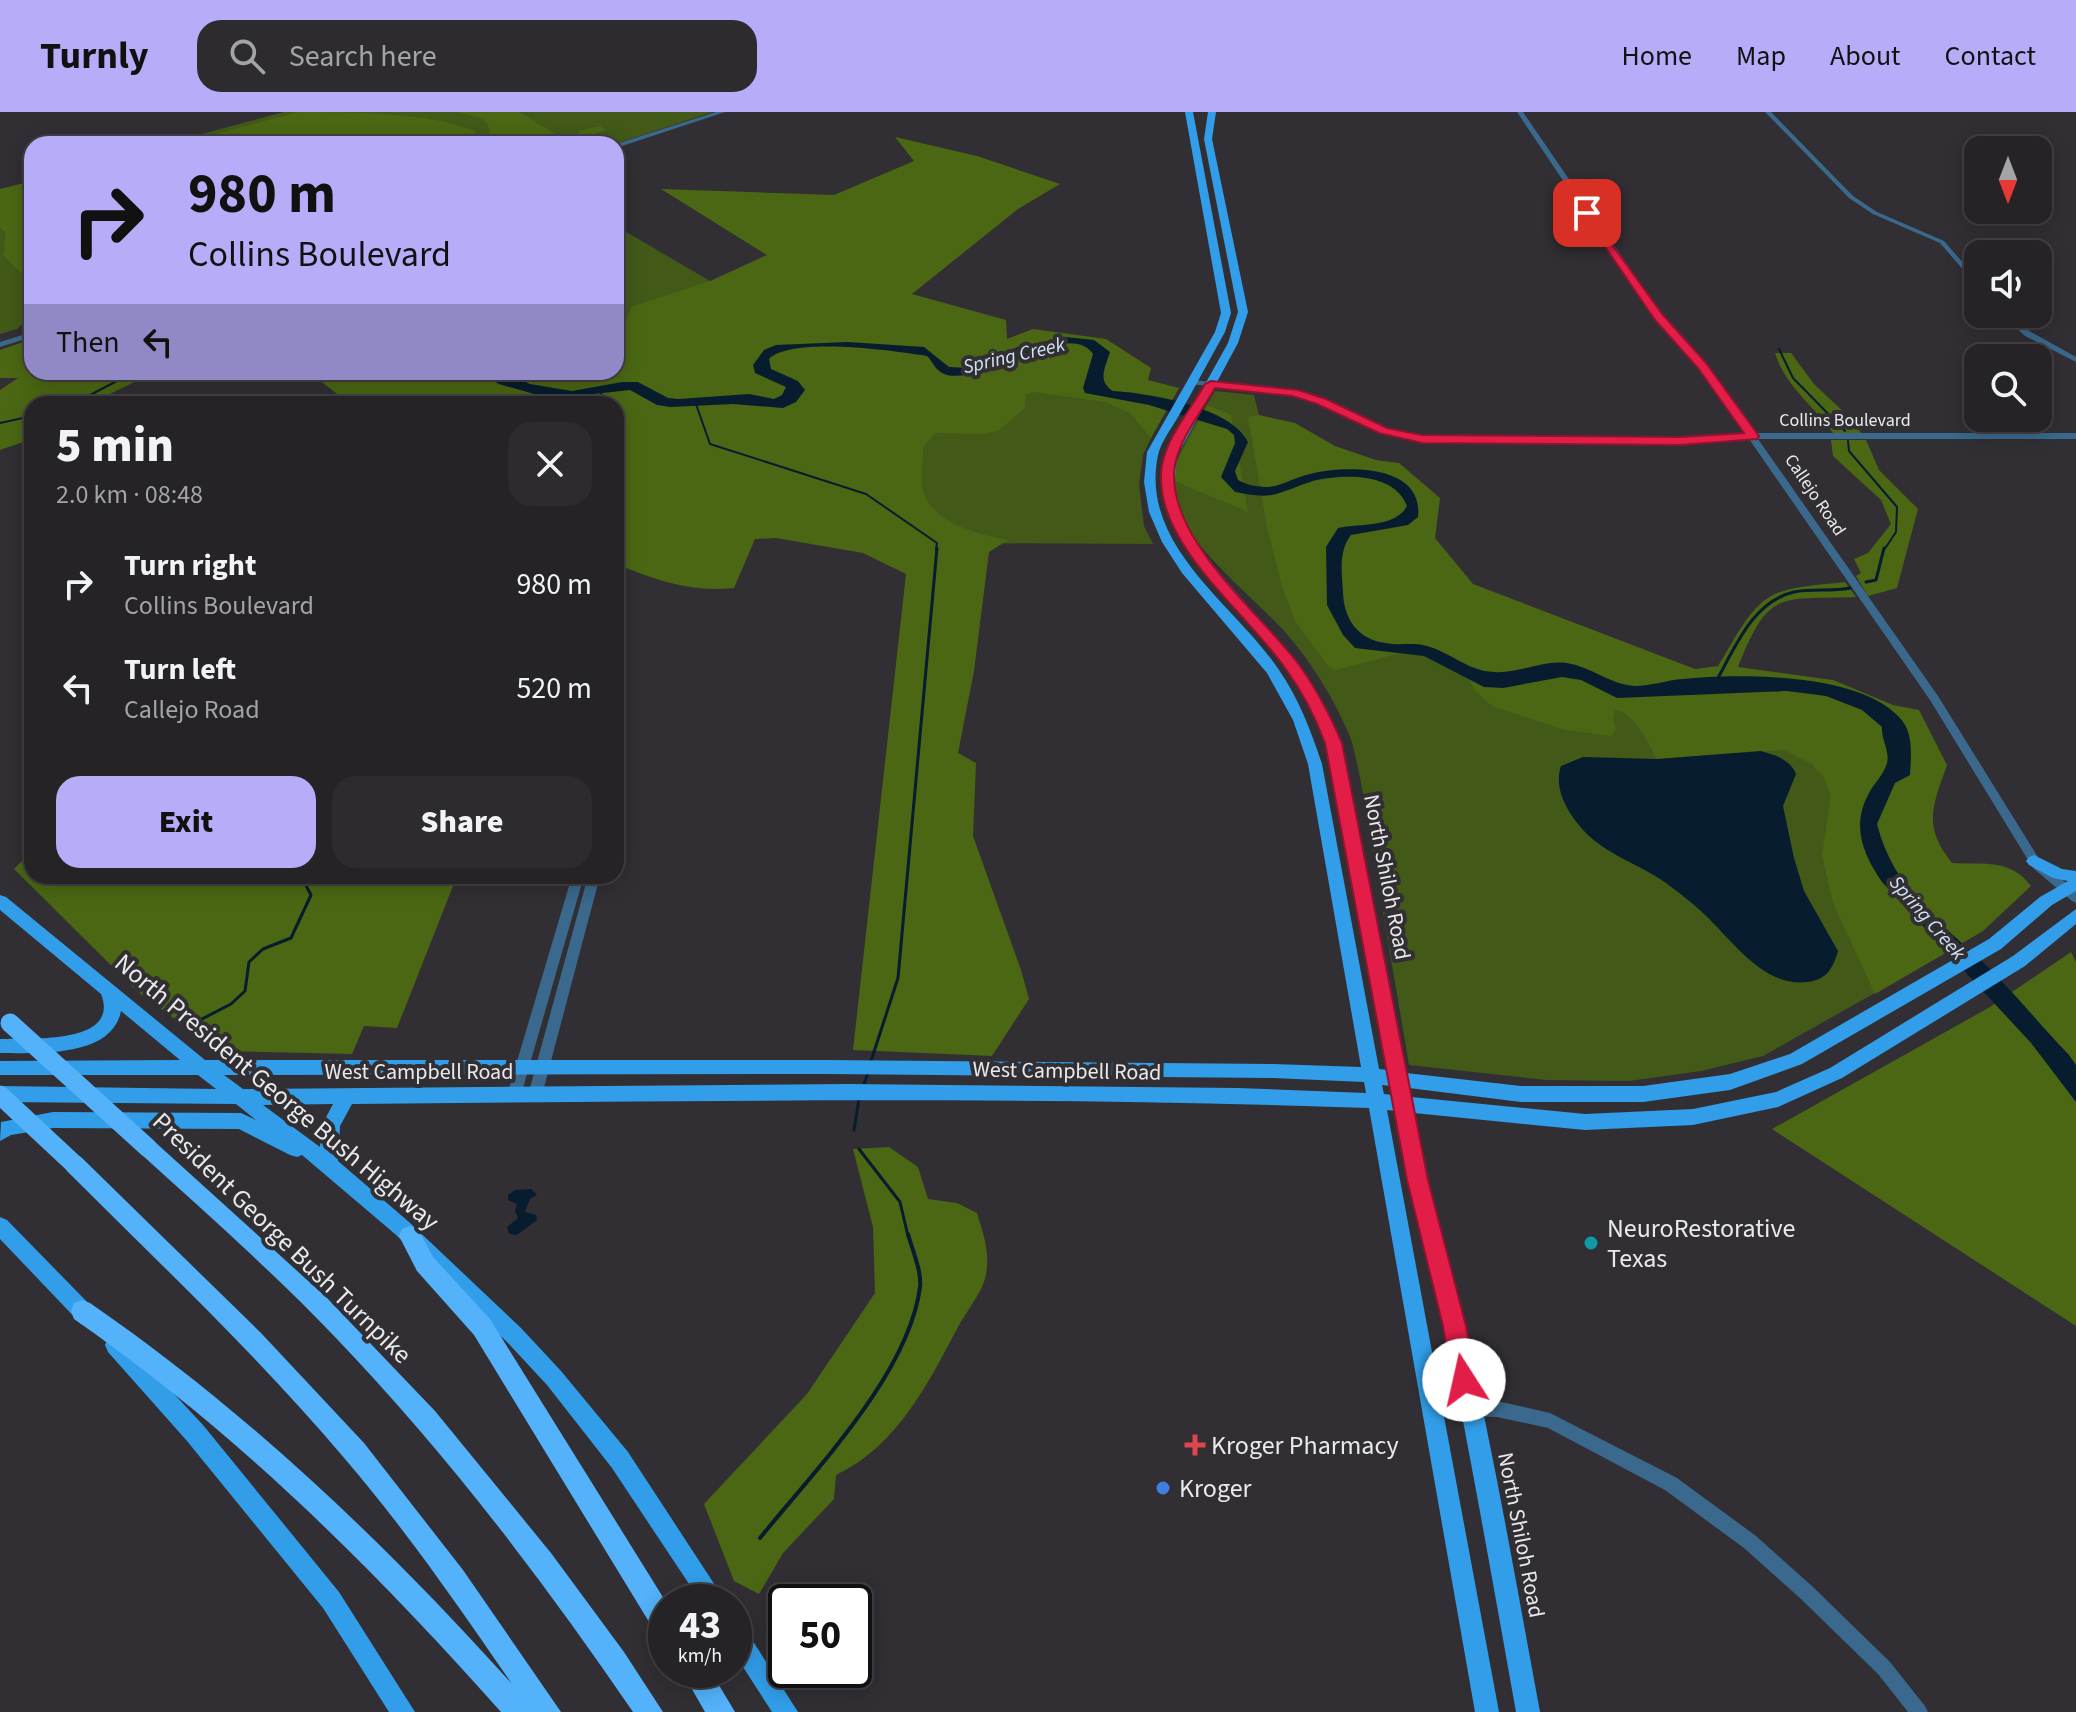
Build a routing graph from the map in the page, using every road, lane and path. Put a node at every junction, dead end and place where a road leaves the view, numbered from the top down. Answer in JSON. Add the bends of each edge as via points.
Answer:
{"nodes":[{"id":1,"x":722,"y":112,"type":"edge"},
{"id":2,"x":1189,"y":112,"type":"edge"},
{"id":3,"x":1212,"y":112,"type":"edge"},
{"id":4,"x":1520,"y":112,"type":"edge"},
{"id":5,"x":1768,"y":112,"type":"edge"},
{"id":6,"x":624,"y":143,"type":"edge"},
{"id":7,"x":1964,"y":268,"type":"edge"},
{"id":8,"x":2022,"y":328,"type":"edge"},
{"id":9,"x":24,"y":337,"type":"edge"},
{"id":10,"x":0,"y":345,"type":"edge"},
{"id":11,"x":2076,"y":360,"type":"edge"},
{"id":12,"x":1191,"y":385,"type":"junction"},
{"id":13,"x":1208,"y":388,"type":"junction"},
{"id":14,"x":1753,"y":436,"type":"junction"},
{"id":15,"x":2076,"y":436,"type":"edge"},
{"id":16,"x":2036,"y":863,"type":"junction"},
{"id":17,"x":576,"y":884,"type":"edge"},
{"id":18,"x":579,"y":884,"type":"edge"},
{"id":19,"x":592,"y":884,"type":"edge"},
{"id":20,"x":2074,"y":887,"type":"edge"},
{"id":21,"x":2050,"y":899,"type":"junction"},
{"id":22,"x":0,"y":901,"type":"edge"},
{"id":23,"x":583,"y":915,"type":"junction"},
{"id":24,"x":2076,"y":915,"type":"edge"},
{"id":25,"x":107,"y":988,"type":"junction"},
{"id":26,"x":5,"y":1019,"type":"edge"},
{"id":27,"x":0,"y":1046,"type":"edge"},
{"id":28,"x":0,"y":1068,"type":"edge"},
{"id":29,"x":203,"y":1069,"type":"junction"},
{"id":30,"x":542,"y":1069,"type":"junction"},
{"id":31,"x":522,"y":1070,"type":"junction"},
{"id":32,"x":1273,"y":1071,"type":"junction"},
{"id":33,"x":1370,"y":1075,"type":"junction"},
{"id":34,"x":1399,"y":1079,"type":"junction"},
{"id":35,"x":0,"y":1094,"type":"edge"},
{"id":36,"x":514,"y":1095,"type":"junction"},
{"id":37,"x":535,"y":1095,"type":"junction"},
{"id":38,"x":1143,"y":1096,"type":"junction"},
{"id":39,"x":240,"y":1097,"type":"junction"},
{"id":40,"x":346,"y":1097,"type":"junction"},
{"id":41,"x":1374,"y":1101,"type":"junction"},
{"id":42,"x":1404,"y":1104,"type":"junction"},
{"id":43,"x":0,"y":1133,"type":"edge"},
{"id":44,"x":328,"y":1164,"type":"junction"},
{"id":45,"x":0,"y":1226,"type":"edge"},
{"id":46,"x":410,"y":1236,"type":"junction"},
{"id":47,"x":82,"y":1311,"type":"junction"},
{"id":48,"x":1432,"y":1407,"type":"junction"},
{"id":49,"x":1469,"y":1408,"type":"junction"},
{"id":50,"x":702,"y":1584,"type":"edge"},
{"id":51,"x":648,"y":1597,"type":"edge"},
{"id":52,"x":752,"y":1660,"type":"edge"},
{"id":53,"x":706,"y":1688,"type":"edge"},
{"id":54,"x":403,"y":1712,"type":"edge"},
{"id":55,"x":519,"y":1712,"type":"edge"},
{"id":56,"x":547,"y":1712,"type":"edge"},
{"id":57,"x":649,"y":1712,"type":"edge"},
{"id":58,"x":721,"y":1712,"type":"edge"},
{"id":59,"x":786,"y":1712,"type":"edge"},
{"id":60,"x":1487,"y":1712,"type":"edge"},
{"id":61,"x":1528,"y":1712,"type":"edge"},
{"id":62,"x":1919,"y":1712,"type":"edge"}],
"edges":[{"from":1,"to":6,"type":"street"},
{"from":2,"to":12,"type":"main road","via":[[1226,309],[1220,332]]},
{"from":3,"to":13,"type":"main road","name":"North Shiloh Road","via":[[1208,142],[1243,312],[1237,335]]},
{"from":4,"to":14,"type":"street","name":"Callejo Road","via":[[1659,317]]},
{"from":5,"to":7,"type":"street","via":[[1851,197],[1942,242]]},
{"from":8,"to":11,"type":"street"},
{"from":9,"to":10,"type":"street"},
{"from":12,"to":13,"type":"street","name":"Collins Boulevard"},
{"from":12,"to":33,"type":"main road","via":[[1153,452],[1152,508],[1177,558],[1287,692],[1309,744]]},
{"from":13,"to":14,"type":"street","name":"Collins Boulevard","via":[[1294,393],[1383,430],[1422,439],[1680,441]]},
{"from":13,"to":34,"type":"main road","name":"North Shiloh Road","via":[[1171,456],[1172,507],[1191,547],[1308,689],[1333,743]]},
{"from":14,"to":15,"type":"street","name":"Collins Boulevard"},
{"from":14,"to":16,"type":"street","name":"Callejo Road","via":[[1934,698]]},
{"from":16,"to":20,"type":"main road"},
{"from":16,"to":21,"type":"main road"},
{"from":17,"to":31,"type":"street"},
{"from":18,"to":23,"type":"street"},
{"from":19,"to":23,"type":"street"},
{"from":20,"to":21,"type":"main road","name":"West Campbell Road"},
{"from":21,"to":34,"type":"main road","name":"West Campbell Road","via":[[1995,944],[1835,1038],[1753,1076],[1643,1094],[1521,1094]]},
{"from":22,"to":25,"type":"main road","name":"North President George Bush Highway"},
{"from":23,"to":30,"type":"street"},
{"from":24,"to":42,"type":"main road","name":"West Campbell Road","via":[[2019,961],[1806,1088],[1778,1099],[1693,1117],[1585,1122]]},
{"from":25,"to":27,"type":"main road","via":[[112,1017],[94,1035],[71,1045]]},
{"from":25,"to":29,"type":"main road","name":"North President George Bush Highway"},
{"from":26,"to":57,"type":"highway","name":"President George Bush Turnpike","bridge":true,"via":[[286,1273],[407,1398],[545,1566]]},
{"from":28,"to":29,"type":"main road"},
{"from":29,"to":31,"type":"main road","name":"West Campbell Road"},
{"from":29,"to":39,"type":"main road","name":"North President George Bush Highway"},
{"from":30,"to":31,"type":"main road","name":"West Campbell Road"},
{"from":30,"to":32,"type":"main road","name":"West Campbell Road"},
{"from":30,"to":37,"type":"street"},
{"from":31,"to":36,"type":"street"},
{"from":32,"to":33,"type":"main road","name":"West Campbell Road"},
{"from":32,"to":38,"type":"main road","via":[[1162,1081]]},
{"from":33,"to":34,"type":"main road","name":"West Campbell Road"},
{"from":33,"to":41,"type":"main road"},
{"from":34,"to":42,"type":"main road","name":"North Shiloh Road"},
{"from":35,"to":39,"type":"main road","name":"West Campbell Road"},
{"from":35,"to":56,"type":"highway","bridge":true,"via":[[249,1336],[354,1451],[461,1585]]},
{"from":36,"to":37,"type":"main road","name":"West Campbell Road"},
{"from":36,"to":40,"type":"main road","name":"West Campbell Road"},
{"from":37,"to":38,"type":"main road","name":"West Campbell Road"},
{"from":38,"to":41,"type":"main road","name":"West Campbell Road"},
{"from":39,"to":40,"type":"main road","name":"West Campbell Road"},
{"from":39,"to":44,"type":"main road","name":"North President George Bush Highway"},
{"from":40,"to":44,"type":"main road","via":[[331,1125]]},
{"from":41,"to":42,"type":"main road","name":"West Campbell Road"},
{"from":41,"to":48,"type":"main road"},
{"from":42,"to":49,"type":"main road","name":"North Shiloh Road"},
{"from":43,"to":44,"type":"main road","via":[[53,1120],[241,1121]]},
{"from":44,"to":46,"type":"main road","name":"North President George Bush Highway"},
{"from":45,"to":47,"type":"main road"},
{"from":46,"to":50,"type":"main road","name":"North President George Bush Highway","via":[[554,1378],[620,1460]]},
{"from":46,"to":51,"type":"highway","via":[[425,1264],[482,1327]]},
{"from":47,"to":54,"type":"main road","via":[[154,1385],[331,1600]]},
{"from":47,"to":55,"type":"highway","via":[[145,1353],[331,1513],[424,1605]]},
{"from":48,"to":49,"type":"street"},
{"from":48,"to":60,"type":"main road"},
{"from":49,"to":61,"type":"main road","name":"North Shiloh Road"},
{"from":49,"to":62,"type":"street","via":[[1550,1421],[1671,1484],[1807,1593],[1884,1668]]},
{"from":52,"to":59,"type":"main road"},
{"from":53,"to":58,"type":"highway"}]}
